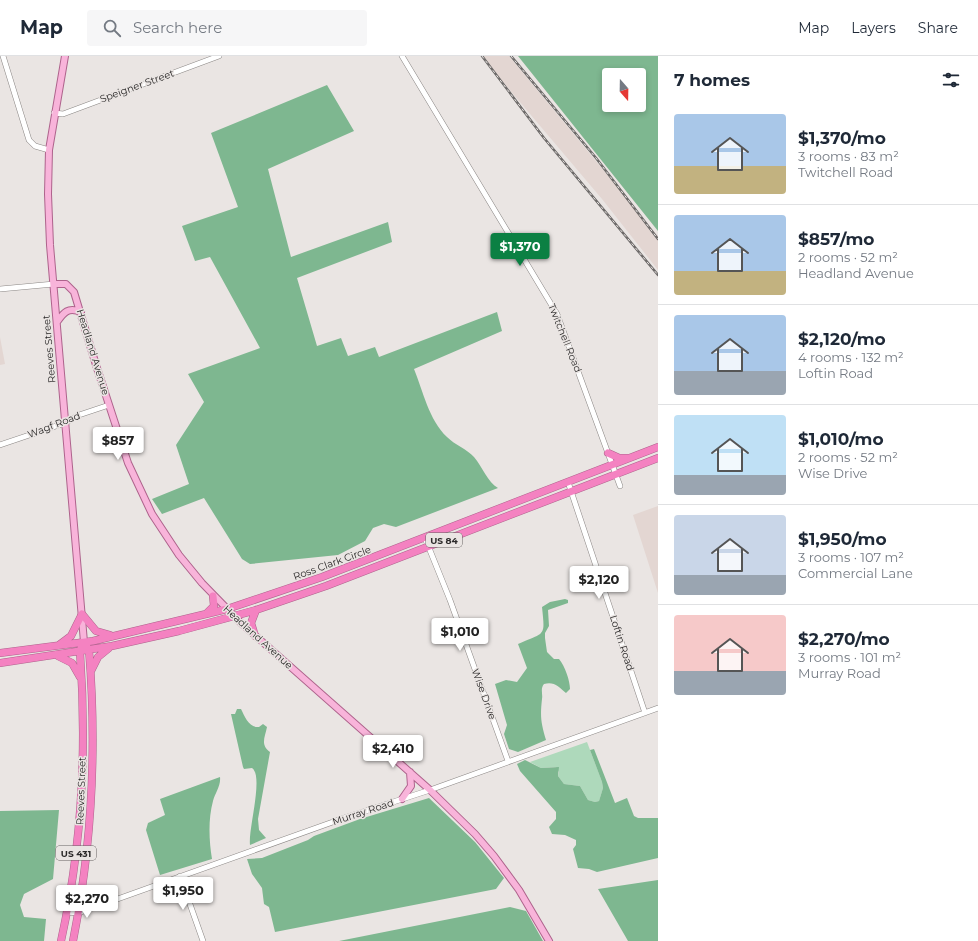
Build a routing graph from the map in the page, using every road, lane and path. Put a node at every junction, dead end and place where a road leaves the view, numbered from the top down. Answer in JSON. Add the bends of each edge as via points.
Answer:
{"nodes":[{"id":1,"x":2,"y":56,"type":"edge"},
{"id":2,"x":65,"y":56,"type":"edge"},
{"id":3,"x":220,"y":56,"type":"edge"},
{"id":4,"x":402,"y":56,"type":"edge"},
{"id":5,"x":54,"y":113,"type":"junction"},
{"id":6,"x":49,"y":150,"type":"junction"},
{"id":7,"x":54,"y":284,"type":"junction"},
{"id":8,"x":0,"y":289,"type":"edge"},
{"id":9,"x":81,"y":312,"type":"junction"},
{"id":10,"x":57,"y":322,"type":"junction"},
{"id":11,"x":109,"y":405,"type":"junction"},
{"id":12,"x":65,"y":423,"type":"junction"},
{"id":13,"x":0,"y":445,"type":"edge"},
{"id":14,"x":658,"y":448,"type":"edge"},
{"id":15,"x":608,"y":454,"type":"junction"},
{"id":16,"x":630,"y":458,"type":"junction"},
{"id":17,"x":658,"y":458,"type":"edge"},
{"id":18,"x":612,"y":465,"type":"junction"},
{"id":19,"x":616,"y":474,"type":"junction"},
{"id":20,"x":568,"y":482,"type":"junction"},
{"id":21,"x":620,"y":486,"type":"dead end"},
{"id":22,"x":571,"y":491,"type":"junction"},
{"id":23,"x":425,"y":538,"type":"junction"},
{"id":24,"x":428,"y":546,"type":"junction"},
{"id":25,"x":213,"y":596,"type":"junction"},
{"id":26,"x":227,"y":609,"type":"junction"},
{"id":27,"x":256,"y":610,"type":"junction"},
{"id":28,"x":82,"y":614,"type":"junction"},
{"id":29,"x":205,"y":615,"type":"junction"},
{"id":30,"x":234,"y":617,"type":"junction"},
{"id":31,"x":114,"y":636,"type":"junction"},
{"id":32,"x":255,"y":636,"type":"junction"},
{"id":33,"x":84,"y":642,"type":"junction"},
{"id":34,"x":58,"y":646,"type":"junction"},
{"id":35,"x":112,"y":646,"type":"junction"},
{"id":36,"x":89,"y":650,"type":"junction"},
{"id":37,"x":80,"y":652,"type":"junction"},
{"id":38,"x":0,"y":653,"type":"edge"},
{"id":39,"x":56,"y":656,"type":"junction"},
{"id":40,"x":0,"y":663,"type":"edge"},
{"id":41,"x":91,"y":673,"type":"junction"},
{"id":42,"x":82,"y":681,"type":"junction"},
{"id":43,"x":658,"y":708,"type":"edge"},
{"id":44,"x":645,"y":712,"type":"junction"},
{"id":45,"x":508,"y":761,"type":"junction"},
{"id":46,"x":410,"y":772,"type":"junction"},
{"id":47,"x":430,"y":790,"type":"junction"},
{"id":48,"x":402,"y":799,"type":"junction"},
{"id":49,"x":180,"y":876,"type":"junction"},
{"id":50,"x":83,"y":888,"type":"junction"},
{"id":51,"x":103,"y":904,"type":"junction"},
{"id":52,"x":67,"y":912,"type":"junction"},
{"id":53,"x":78,"y":913,"type":"junction"},
{"id":54,"x":62,"y":941,"type":"edge"},
{"id":55,"x":73,"y":941,"type":"edge"},
{"id":56,"x":203,"y":941,"type":"edge"},
{"id":57,"x":549,"y":941,"type":"edge"}],
"edges":[{"from":1,"to":6,"type":"street","via":[[29,140],[35,146]]},
{"from":2,"to":5,"type":"main road","name":"Reeves Street"},
{"from":3,"to":5,"type":"street","name":"Speigner Street","via":[[63,114]]},
{"from":4,"to":15,"type":"street","name":"Twitchell Road","via":[[557,314]]},
{"from":5,"to":6,"type":"main road","name":"Reeves Street"},
{"from":6,"to":7,"type":"main road","name":"Reeves Street","via":[[48,194]]},
{"from":7,"to":8,"type":"street"},
{"from":7,"to":9,"type":"main road","name":"Headland Avenue","via":[[62,283],[73,289]]},
{"from":7,"to":10,"type":"main road","name":"Reeves Street"},
{"from":9,"to":10,"type":"main road","via":[[67,310]]},
{"from":9,"to":11,"type":"main road","name":"Headland Avenue"},
{"from":10,"to":12,"type":"main road","name":"Reeves Street"},
{"from":11,"to":12,"type":"street","name":"Wagf Road","via":[[79,415]]},
{"from":11,"to":25,"type":"main road","name":"Headland Avenue","via":[[128,463],[152,514],[179,555]]},
{"from":12,"to":13,"type":"street","name":"Wagf Road"},
{"from":12,"to":28,"type":"main road","name":"Reeves Street"},
{"from":14,"to":16,"type":"highway","name":"Ross Clark Circle","number":"US 84"},
{"from":15,"to":16,"type":"highway"},
{"from":15,"to":18,"type":"street","name":"Twitchell Road"},
{"from":16,"to":18,"type":"highway","name":"Ross Clark Circle","number":"US 84"},
{"from":17,"to":19,"type":"highway","name":"Ross Clark Circle","number":"US 84"},
{"from":18,"to":19,"type":"street","name":"Twitchell Road"},
{"from":18,"to":20,"type":"highway","name":"Ross Clark Circle","number":"US 84"},
{"from":19,"to":21,"type":"street","name":"Twitchell Road"},
{"from":19,"to":22,"type":"highway","name":"Ross Clark Circle","number":"US 84"},
{"from":20,"to":22,"type":"street","name":"Loftin Road"},
{"from":20,"to":23,"type":"highway","name":"Ross Clark Circle","number":"US 84"},
{"from":22,"to":24,"type":"highway","name":"Ross Clark Circle","number":"US 84"},
{"from":22,"to":44,"type":"street","name":"Loftin Road"},
{"from":23,"to":24,"type":"street","name":"Wise Drive"},
{"from":23,"to":26,"type":"highway","name":"Ross Clark Circle","number":"US 84","via":[[309,582]]},
{"from":24,"to":27,"type":"highway","name":"Ross Clark Circle","number":"US 84"},
{"from":24,"to":45,"type":"street","name":"Wise Drive"},
{"from":25,"to":26,"type":"main road","name":"Headland Avenue"},
{"from":25,"to":29,"type":"highway","via":[[214,606]]},
{"from":26,"to":29,"type":"highway","name":"Ross Clark Circle","number":"US 84"},
{"from":26,"to":30,"type":"main road","name":"Headland Avenue"},
{"from":27,"to":30,"type":"highway","name":"Ross Clark Circle","number":"US 84"},
{"from":27,"to":32,"type":"highway","via":[[251,623]]},
{"from":28,"to":31,"type":"highway","via":[[96,631]]},
{"from":28,"to":33,"type":"main road","name":"Reeves Street"},
{"from":28,"to":34,"type":"highway","via":[[71,636]]},
{"from":29,"to":31,"type":"highway","name":"Ross Clark Circle","number":"US 84"},
{"from":30,"to":32,"type":"main road","name":"Headland Avenue"},
{"from":30,"to":35,"type":"highway","name":"Ross Clark Circle","number":"US 84"},
{"from":31,"to":33,"type":"highway","name":"Ross Clark Circle","number":"US 84"},
{"from":32,"to":46,"type":"main road","name":"Headland Avenue"},
{"from":33,"to":34,"type":"highway","name":"Ross Clark Circle","number":"US 84"},
{"from":33,"to":36,"type":"highway","name":"Reeves Street","number":"US 431"},
{"from":33,"to":37,"type":"highway","name":"Reeves Street"},
{"from":34,"to":38,"type":"highway","name":"Ross Clark Circle","number":"US 84"},
{"from":35,"to":36,"type":"highway","name":"Ross Clark Circle","number":"US 84"},
{"from":35,"to":41,"type":"highway","via":[[98,657]]},
{"from":36,"to":37,"type":"highway","name":"Ross Clark Circle","number":"US 84"},
{"from":36,"to":41,"type":"highway","name":"Reeves Street","number":"US 431"},
{"from":37,"to":39,"type":"highway","name":"Ross Clark Circle","number":"US 84"},
{"from":37,"to":42,"type":"highway","name":"Reeves Street"},
{"from":39,"to":40,"type":"highway","name":"Ross Clark Circle","number":"US 84"},
{"from":39,"to":42,"type":"highway","number":"US 431","via":[[72,663]]},
{"from":41,"to":50,"type":"highway","name":"Reeves Street","number":"US 431","via":[[92,794]]},
{"from":42,"to":52,"type":"highway","name":"Reeves Street","number":"US 431","via":[[82,777],[77,845]]},
{"from":43,"to":44,"type":"street","name":"Murray Road"},
{"from":44,"to":45,"type":"street","name":"Murray Road"},
{"from":45,"to":47,"type":"street","name":"Murray Road"},
{"from":46,"to":47,"type":"main road","name":"Headland Avenue"},
{"from":46,"to":48,"type":"main road","via":[[410,786]]},
{"from":47,"to":48,"type":"street","name":"Murray Road"},
{"from":47,"to":57,"type":"main road","name":"Headland Avenue","via":[[475,834],[497,860],[522,895]]},
{"from":48,"to":49,"type":"street","name":"Murray Road"},
{"from":49,"to":51,"type":"street","name":"Murray Road"},
{"from":49,"to":56,"type":"street"},
{"from":50,"to":51,"type":"highway","via":[[88,899]]},
{"from":50,"to":53,"type":"highway","name":"Reeves Street","number":"US 431"},
{"from":51,"to":53,"type":"street","name":"Murray Road"},
{"from":52,"to":53,"type":"street","name":"Murray Road"},
{"from":52,"to":54,"type":"highway","name":"Reeves Street","number":"US 431"},
{"from":53,"to":55,"type":"highway","name":"Reeves Street","number":"US 431"}]}
